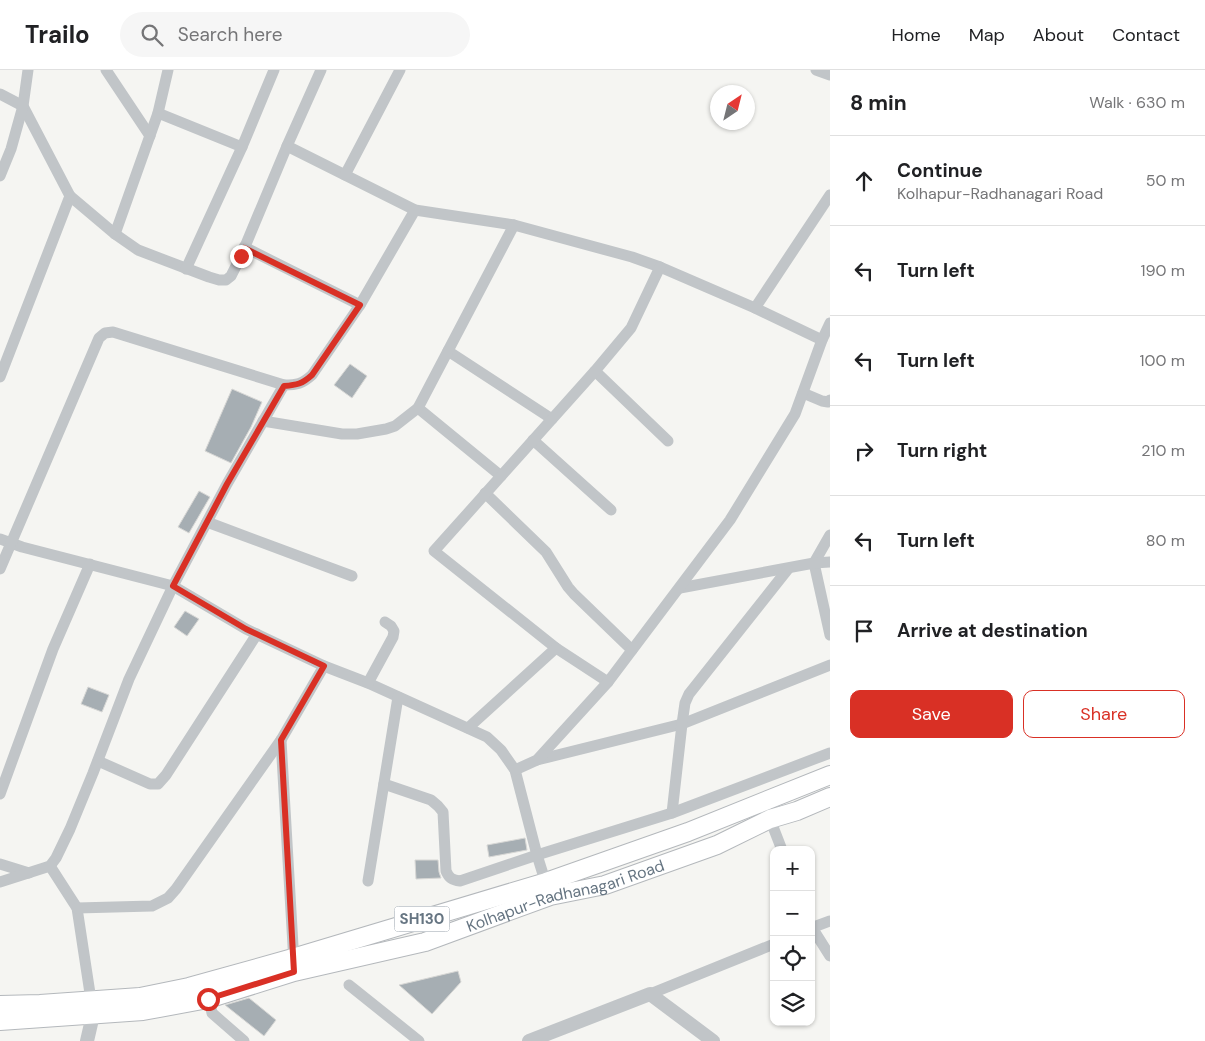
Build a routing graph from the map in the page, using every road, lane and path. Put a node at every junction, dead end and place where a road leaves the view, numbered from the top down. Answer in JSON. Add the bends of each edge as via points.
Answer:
{"nodes":[{"id":1,"x":28,"y":70,"type":"edge"},
{"id":2,"x":106,"y":70,"type":"edge"},
{"id":3,"x":168,"y":70,"type":"edge"},
{"id":4,"x":274,"y":70,"type":"edge"},
{"id":5,"x":321,"y":70,"type":"edge"},
{"id":6,"x":400,"y":70,"type":"edge"},
{"id":7,"x":816,"y":70,"type":"edge"},
{"id":8,"x":830,"y":75,"type":"edge"},
{"id":9,"x":0,"y":94,"type":"edge"},
{"id":10,"x":23,"y":106,"type":"junction"},
{"id":11,"x":158,"y":113,"type":"junction"},
{"id":12,"x":150,"y":136,"type":"junction"},
{"id":13,"x":287,"y":146,"type":"junction"},
{"id":14,"x":242,"y":147,"type":"junction"},
{"id":15,"x":345,"y":175,"type":"junction"},
{"id":16,"x":0,"y":176,"type":"edge"},
{"id":17,"x":830,"y":195,"type":"edge"},
{"id":18,"x":70,"y":196,"type":"junction"},
{"id":19,"x":415,"y":210,"type":"junction"},
{"id":20,"x":514,"y":225,"type":"junction"},
{"id":21,"x":114,"y":234,"type":"junction"},
{"id":22,"x":244,"y":248,"type":"junction"},
{"id":23,"x":660,"y":267,"type":"junction"},
{"id":24,"x":186,"y":269,"type":"junction"},
{"id":25,"x":360,"y":305,"type":"junction"},
{"id":26,"x":754,"y":308,"type":"junction"},
{"id":27,"x":830,"y":323,"type":"edge"},
{"id":28,"x":822,"y":340,"type":"junction"},
{"id":29,"x":448,"y":351,"type":"junction"},
{"id":30,"x":595,"y":371,"type":"junction"},
{"id":31,"x":0,"y":377,"type":"edge"},
{"id":32,"x":284,"y":386,"type":"junction"},
{"id":33,"x":803,"y":393,"type":"junction"},
{"id":34,"x":830,"y":400,"type":"edge"},
{"id":35,"x":418,"y":408,"type":"junction"},
{"id":36,"x":552,"y":419,"type":"junction"},
{"id":37,"x":263,"y":421,"type":"junction"},
{"id":38,"x":533,"y":440,"type":"junction"},
{"id":39,"x":668,"y":441,"type":"dead end"},
{"id":40,"x":501,"y":476,"type":"junction"},
{"id":41,"x":485,"y":493,"type":"junction"},
{"id":42,"x":611,"y":510,"type":"dead end"},
{"id":43,"x":207,"y":522,"type":"junction"},
{"id":44,"x":830,"y":535,"type":"edge"},
{"id":45,"x":0,"y":539,"type":"edge"},
{"id":46,"x":12,"y":543,"type":"junction"},
{"id":47,"x":830,"y":562,"type":"edge"},
{"id":48,"x":814,"y":563,"type":"junction"},
{"id":49,"x":90,"y":564,"type":"junction"},
{"id":50,"x":788,"y":568,"type":"junction"},
{"id":51,"x":0,"y":569,"type":"edge"},
{"id":52,"x":352,"y":576,"type":"dead end"},
{"id":53,"x":173,"y":586,"type":"junction"},
{"id":54,"x":680,"y":588,"type":"junction"},
{"id":55,"x":385,"y":622,"type":"dead end"},
{"id":56,"x":257,"y":634,"type":"junction"},
{"id":57,"x":830,"y":635,"type":"edge"},
{"id":58,"x":556,"y":648,"type":"junction"},
{"id":59,"x":632,"y":650,"type":"junction"},
{"id":60,"x":830,"y":665,"type":"edge"},
{"id":61,"x":324,"y":666,"type":"junction"},
{"id":62,"x":608,"y":682,"type":"junction"},
{"id":63,"x":368,"y":683,"type":"junction"},
{"id":64,"x":398,"y":697,"type":"junction"},
{"id":65,"x":682,"y":724,"type":"junction"},
{"id":66,"x":468,"y":728,"type":"junction"},
{"id":67,"x":281,"y":740,"type":"junction"},
{"id":68,"x":830,"y":753,"type":"edge"},
{"id":69,"x":537,"y":760,"type":"junction"},
{"id":70,"x":98,"y":761,"type":"junction"},
{"id":71,"x":515,"y":770,"type":"junction"},
{"id":72,"x":830,"y":775,"type":"edge"},
{"id":73,"x":384,"y":784,"type":"junction"},
{"id":74,"x":0,"y":794,"type":"edge"},
{"id":75,"x":830,"y":797,"type":"edge"},
{"id":76,"x":761,"y":802,"type":"junction"},
{"id":77,"x":672,"y":813,"type":"junction"},
{"id":78,"x":770,"y":819,"type":"junction"},
{"id":79,"x":780,"y":846,"type":"edge"},
{"id":80,"x":537,"y":855,"type":"junction"},
{"id":81,"x":0,"y":864,"type":"edge"},
{"id":82,"x":50,"y":866,"type":"junction"},
{"id":83,"x":29,"y":873,"type":"junction"},
{"id":84,"x":368,"y":881,"type":"dead end"},
{"id":85,"x":0,"y":882,"type":"edge"},
{"id":86,"x":548,"y":889,"type":"junction"},
{"id":87,"x":77,"y":908,"type":"junction"},
{"id":88,"x":830,"y":921,"type":"edge"},
{"id":89,"x":815,"y":926,"type":"edge"},
{"id":90,"x":815,"y":931,"type":"edge"},
{"id":91,"x":770,"y":946,"type":"edge"},
{"id":92,"x":829,"y":952,"type":"edge"},
{"id":93,"x":294,"y":965,"type":"junction"},
{"id":94,"x":349,"y":985,"type":"dead end"},
{"id":95,"x":207,"y":991,"type":"junction"},
{"id":96,"x":650,"y":994,"type":"junction"},
{"id":97,"x":0,"y":1005,"type":"edge"},
{"id":98,"x":92,"y":1008,"type":"junction"},
{"id":99,"x":0,"y":1021,"type":"edge"},
{"id":100,"x":88,"y":1041,"type":"edge"},
{"id":101,"x":244,"y":1041,"type":"edge"},
{"id":102,"x":419,"y":1041,"type":"edge"},
{"id":103,"x":529,"y":1041,"type":"edge"},
{"id":104,"x":713,"y":1041,"type":"edge"}],
"edges":[{"from":1,"to":10,"type":"street"},
{"from":2,"to":12,"type":"street"},
{"from":3,"to":11,"type":"street"},
{"from":4,"to":14,"type":"street"},
{"from":5,"to":13,"type":"street"},
{"from":6,"to":15,"type":"street"},
{"from":7,"to":8,"type":"street"},
{"from":9,"to":10,"type":"street"},
{"from":10,"to":16,"type":"street"},
{"from":10,"to":18,"type":"street"},
{"from":11,"to":12,"type":"street"},
{"from":11,"to":14,"type":"street"},
{"from":12,"to":21,"type":"street"},
{"from":13,"to":15,"type":"street"},
{"from":13,"to":22,"type":"street"},
{"from":14,"to":24,"type":"street"},
{"from":15,"to":19,"type":"street"},
{"from":17,"to":26,"type":"street"},
{"from":18,"to":21,"type":"street"},
{"from":18,"to":31,"type":"street"},
{"from":19,"to":20,"type":"street"},
{"from":19,"to":25,"type":"street"},
{"from":20,"to":23,"type":"street"},
{"from":20,"to":29,"type":"street"},
{"from":21,"to":24,"type":"street","via":[[138,250]]},
{"from":22,"to":24,"type":"street","via":[[226,280]]},
{"from":22,"to":25,"type":"street"},
{"from":23,"to":26,"type":"street"},
{"from":23,"to":30,"type":"street","via":[[631,328]]},
{"from":25,"to":32,"type":"street","via":[[312,375],[298,385]]},
{"from":26,"to":28,"type":"street"},
{"from":27,"to":28,"type":"street"},
{"from":28,"to":33,"type":"street"},
{"from":29,"to":35,"type":"street"},
{"from":29,"to":36,"type":"street"},
{"from":30,"to":36,"type":"street"},
{"from":30,"to":39,"type":"street"},
{"from":32,"to":37,"type":"street"},
{"from":32,"to":46,"type":"street","via":[[113,332],[105,333],[96,344]]},
{"from":33,"to":34,"type":"street","via":[[822,401]]},
{"from":33,"to":54,"type":"street","via":[[795,414],[730,520]]},
{"from":35,"to":37,"type":"street","via":[[395,426],[357,434]]},
{"from":35,"to":40,"type":"street"},
{"from":36,"to":38,"type":"street"},
{"from":37,"to":43,"type":"street"},
{"from":38,"to":40,"type":"street"},
{"from":38,"to":42,"type":"street"},
{"from":40,"to":41,"type":"street"},
{"from":41,"to":58,"type":"street","via":[[434,551]]},
{"from":41,"to":59,"type":"street","via":[[546,552],[568,587]]},
{"from":43,"to":52,"type":"street"},
{"from":43,"to":53,"type":"street"},
{"from":44,"to":48,"type":"street"},
{"from":45,"to":46,"type":"street"},
{"from":46,"to":49,"type":"street"},
{"from":46,"to":51,"type":"street"},
{"from":47,"to":48,"type":"street"},
{"from":48,"to":50,"type":"street"},
{"from":48,"to":57,"type":"street"},
{"from":49,"to":53,"type":"street"},
{"from":49,"to":74,"type":"street","via":[[53,649]]},
{"from":50,"to":54,"type":"street"},
{"from":50,"to":65,"type":"street","via":[[689,694]]},
{"from":53,"to":56,"type":"street"},
{"from":53,"to":70,"type":"street","via":[[129,679]]},
{"from":54,"to":59,"type":"street"},
{"from":55,"to":63,"type":"street","via":[[394,631],[393,636]]},
{"from":56,"to":61,"type":"street"},
{"from":56,"to":70,"type":"street","via":[[158,784],[150,784]]},
{"from":58,"to":62,"type":"street"},
{"from":58,"to":66,"type":"street"},
{"from":59,"to":62,"type":"street"},
{"from":60,"to":65,"type":"street"},
{"from":61,"to":63,"type":"street"},
{"from":61,"to":67,"type":"street"},
{"from":62,"to":69,"type":"street"},
{"from":63,"to":64,"type":"street"},
{"from":64,"to":66,"type":"street"},
{"from":64,"to":73,"type":"street"},
{"from":65,"to":69,"type":"street"},
{"from":65,"to":77,"type":"street"},
{"from":66,"to":71,"type":"street","via":[[494,743]]},
{"from":67,"to":87,"type":"street","via":[[168,898],[152,906]]},
{"from":67,"to":93,"type":"street"},
{"from":68,"to":77,"type":"street"},
{"from":69,"to":71,"type":"street"},
{"from":70,"to":82,"type":"street","via":[[70,829]]},
{"from":71,"to":80,"type":"street"},
{"from":72,"to":76,"type":"main road"},
{"from":73,"to":80,"type":"street","via":[[430,800],[443,812],[446,871],[454,880],[460,881]]},
{"from":73,"to":84,"type":"street"},
{"from":75,"to":78,"type":"main road","name":"Kolhapur-Radhanagari Road"},
{"from":76,"to":78,"type":"street"},
{"from":76,"to":86,"type":"main road"},
{"from":77,"to":80,"type":"street"},
{"from":78,"to":79,"type":"street"},
{"from":78,"to":86,"type":"main road","name":"Kolhapur-Radhanagari Road","via":[[717,845],[605,885]]},
{"from":80,"to":86,"type":"street"},
{"from":81,"to":83,"type":"street"},
{"from":82,"to":83,"type":"street"},
{"from":82,"to":87,"type":"street"},
{"from":83,"to":85,"type":"street"},
{"from":86,"to":93,"type":"main road","name":"Kolhapur-Radhanagari Road","via":[[425,942]]},
{"from":87,"to":98,"type":"street"},
{"from":88,"to":89,"type":"street"},
{"from":90,"to":92,"type":"street"},
{"from":91,"to":96,"type":"street"},
{"from":93,"to":95,"type":"main road","name":"Kolhapur-Radhanagari Road"},
{"from":94,"to":102,"type":"street"},
{"from":95,"to":98,"type":"main road","name":"Kolhapur-Radhanagari Road","via":[[143,1011]]},
{"from":95,"to":101,"type":"street","via":[[212,1013]]},
{"from":96,"to":103,"type":"street"},
{"from":96,"to":104,"type":"street"},
{"from":97,"to":98,"type":"main road"},
{"from":98,"to":99,"type":"main road","name":"Kolhapur-Radhanagari Road"},
{"from":98,"to":100,"type":"street"}]}
